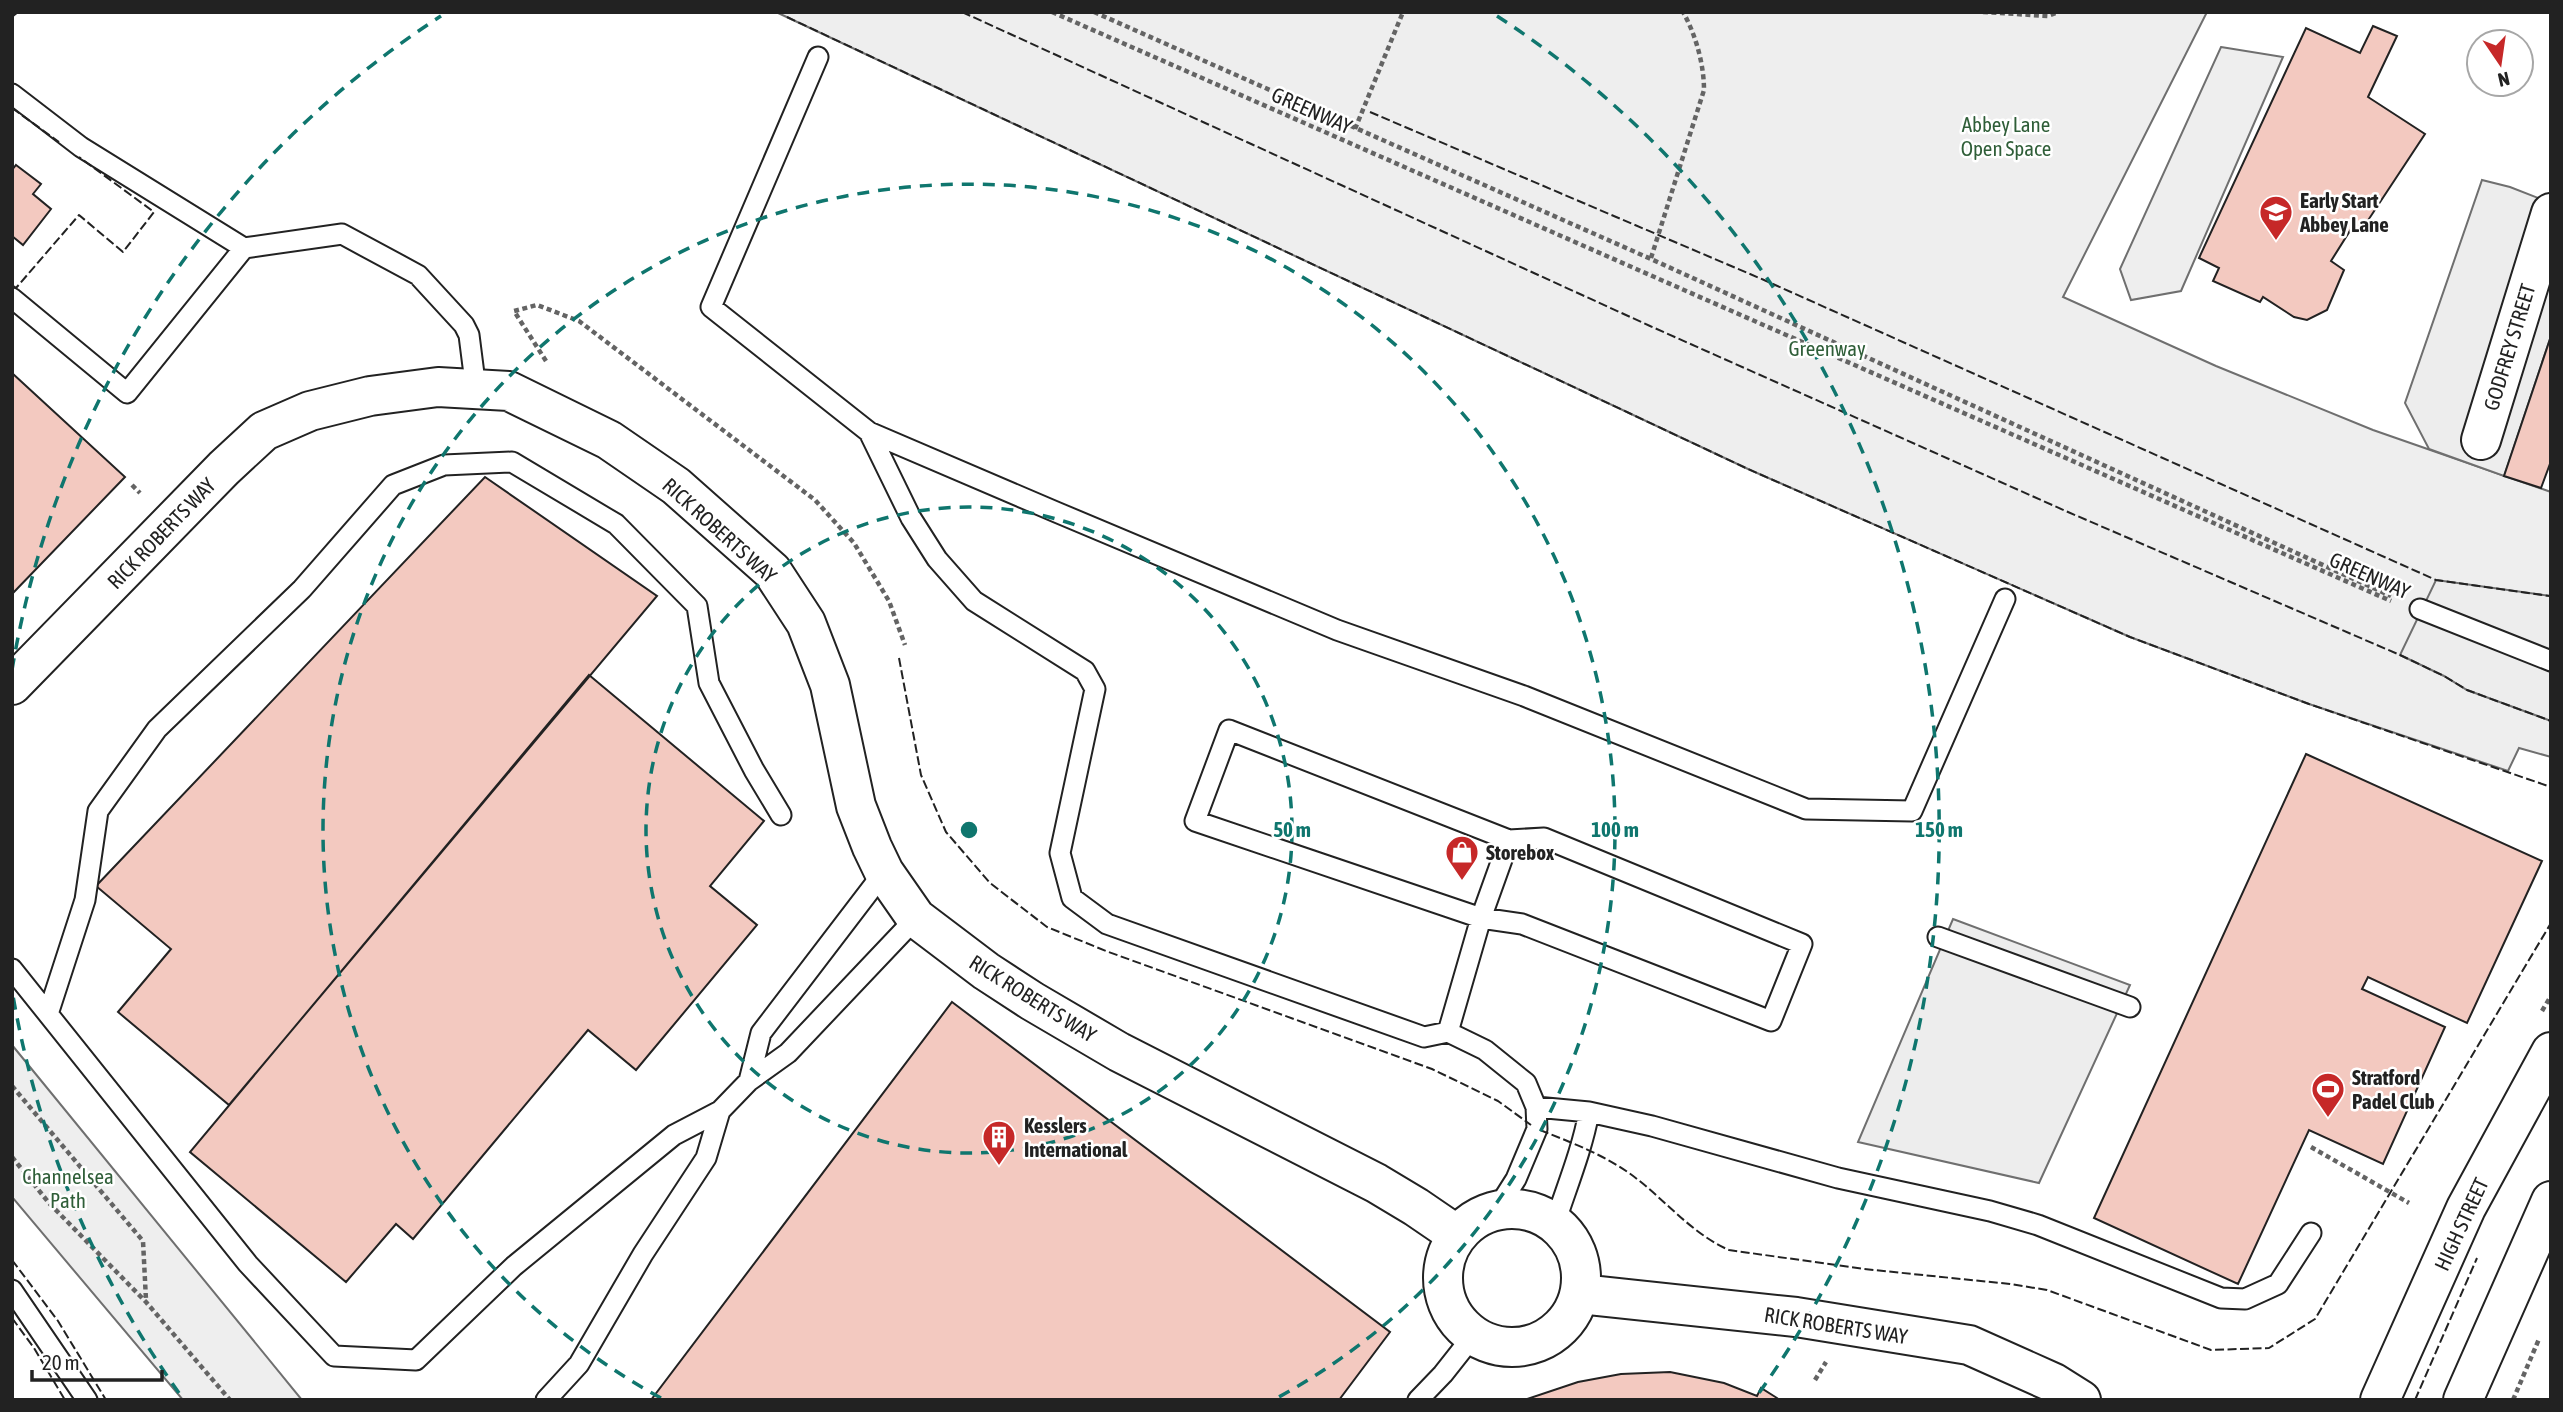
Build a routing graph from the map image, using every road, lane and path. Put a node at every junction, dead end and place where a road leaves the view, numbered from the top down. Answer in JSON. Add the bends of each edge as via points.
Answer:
{"nodes":[{"id":1,"x":1052,"y":12,"type":"edge"},
{"id":2,"x":1094,"y":12,"type":"edge"},
{"id":3,"x":1403,"y":12,"type":"edge"},
{"id":4,"x":1683,"y":12,"type":"edge"},
{"id":5,"x":1983,"y":12,"type":"edge"},
{"id":6,"x":2058,"y":12,"type":"edge"},
{"id":7,"x":818,"y":57,"type":"dead end"},
{"id":8,"x":12,"y":94,"type":"edge"},
{"id":9,"x":1354,"y":129,"type":"junction"},
{"id":10,"x":2551,"y":213,"type":"edge"},
{"id":11,"x":244,"y":248,"type":"junction"},
{"id":12,"x":1650,"y":259,"type":"junction"},
{"id":13,"x":12,"y":298,"type":"edge"},
{"id":14,"x":475,"y":390,"type":"junction"},
{"id":15,"x":549,"y":410,"type":"junction"},
{"id":16,"x":869,"y":432,"type":"junction"},
{"id":17,"x":2481,"y":440,"type":"dead end"},
{"id":18,"x":2005,"y":599,"type":"dead end"},
{"id":19,"x":2420,"y":609,"type":"junction"},
{"id":20,"x":905,"y":645,"type":"dead end"},
{"id":21,"x":2551,"y":661,"type":"edge"},
{"id":22,"x":12,"y":685,"type":"edge"},
{"id":23,"x":781,"y":815,"type":"dead end"},
{"id":24,"x":1509,"y":840,"type":"junction"},
{"id":25,"x":884,"y":872,"type":"junction"},
{"id":26,"x":916,"y":918,"type":"junction"},
{"id":27,"x":1481,"y":918,"type":"junction"},
{"id":28,"x":1938,"y":937,"type":"dead end"},
{"id":29,"x":12,"y":970,"type":"edge"},
{"id":30,"x":2130,"y":1007,"type":"dead end"},
{"id":31,"x":48,"y":1014,"type":"junction"},
{"id":32,"x":1448,"y":1032,"type":"junction"},
{"id":33,"x":2551,"y":1052,"type":"edge"},
{"id":34,"x":749,"y":1081,"type":"junction"},
{"id":35,"x":12,"y":1086,"type":"edge"},
{"id":36,"x":1536,"y":1107,"type":"junction"},
{"id":37,"x":720,"y":1111,"type":"junction"},
{"id":38,"x":1589,"y":1112,"type":"junction"},
{"id":39,"x":2311,"y":1147,"type":"dead end"},
{"id":40,"x":12,"y":1157,"type":"edge"},
{"id":41,"x":2551,"y":1202,"type":"edge"},
{"id":42,"x":2409,"y":1203,"type":"dead end"},
{"id":43,"x":1497,"y":1209,"type":"junction"},
{"id":44,"x":1555,"y":1223,"type":"junction"},
{"id":45,"x":2311,"y":1233,"type":"dead end"},
{"id":46,"x":1457,"y":1235,"type":"junction"},
{"id":47,"x":12,"y":1290,"type":"edge"},
{"id":48,"x":1580,"y":1294,"type":"junction"},
{"id":49,"x":146,"y":1302,"type":"junction"},
{"id":50,"x":1473,"y":1336,"type":"junction"},
{"id":51,"x":2540,"y":1337,"type":"dead end"},
{"id":52,"x":2462,"y":1398,"type":"edge"},
{"id":53,"x":87,"y":1400,"type":"edge"},
{"id":54,"x":230,"y":1400,"type":"edge"},
{"id":55,"x":545,"y":1400,"type":"edge"},
{"id":56,"x":1418,"y":1400,"type":"edge"},
{"id":57,"x":2081,"y":1400,"type":"edge"},
{"id":58,"x":2380,"y":1400,"type":"edge"},
{"id":59,"x":2513,"y":1400,"type":"edge"}],
"edges":[{"from":1,"to":19,"type":"path","name":"GREENWAY","via":[[2413,611]]},
{"from":2,"to":9,"type":"path","name":"GREENWAY"},
{"from":3,"to":9,"type":"path"},
{"from":4,"to":12,"type":"path","via":[[1704,71],[1704,90]]},
{"from":5,"to":6,"type":"path","via":[[2048,16]]},
{"from":7,"to":16,"type":"lane","via":[[711,307]]},
{"from":8,"to":11,"type":"lane","via":[[81,147]]},
{"from":9,"to":12,"type":"path","name":"GREENWAY"},
{"from":10,"to":17,"type":"street","name":"GODFREY STREET"},
{"from":11,"to":13,"type":"lane","via":[[127,393]]},
{"from":11,"to":14,"type":"lane","via":[[342,234],[418,275],[469,335]]},
{"from":12,"to":19,"type":"path","name":"GREENWAY"},
{"from":14,"to":15,"type":"street","name":"RICK ROBERTS WAY","via":[[509,391]]},
{"from":14,"to":22,"type":"street","name":"RICK ROBERTS WAY","via":[[438,387],[370,396],[310,411],[264,431]]},
{"from":15,"to":20,"type":"path","via":[[551,369],[514,310],[537,305],[579,321],[815,500],[854,543],[889,601]]},
{"from":15,"to":25,"type":"street","name":"RICK ROBERTS WAY","via":[[609,440],[676,486],[772,571],[806,623],[831,685],[856,806]]},
{"from":16,"to":18,"type":"lane","via":[[1337,630],[1524,696],[1806,809],[1912,811]]},
{"from":16,"to":32,"type":"lane","via":[[911,518],[937,559],[974,601],[1085,671],[1095,690],[1060,853],[1072,898],[1107,924],[1424,1037]]},
{"from":19,"to":21,"type":"lane"},
{"from":23,"to":31,"type":"lane","via":[[709,683],[697,606],[616,524],[512,462],[444,465],[393,485],[302,589],[158,729],[98,811],[85,900]]},
{"from":24,"to":27,"type":"lane"},
{"from":24,"to":27,"type":"lane","via":[[1229,730],[1195,821]]},
{"from":24,"to":27,"type":"lane","via":[[1544,838],[1802,944],[1771,1021],[1522,924]]},
{"from":25,"to":26,"type":"street","name":"RICK ROBERTS WAY"},
{"from":25,"to":34,"type":"lane","via":[[761,1033]]},
{"from":26,"to":34,"type":"lane","via":[[788,1053]]},
{"from":26,"to":46,"type":"street","name":"RICK ROBERTS WAY","via":[[1032,1002],[1119,1052],[1376,1183]]},
{"from":27,"to":32,"type":"lane"},
{"from":28,"to":30,"type":"lane"},
{"from":29,"to":31,"type":"lane"},
{"from":31,"to":37,"type":"lane","via":[[248,1264],[334,1356],[416,1360],[514,1266],[674,1135]]},
{"from":32,"to":36,"type":"lane","via":[[1485,1050],[1525,1083]]},
{"from":33,"to":58,"type":"street","name":"HIGH STREET","via":[[2466,1208]]},
{"from":34,"to":37,"type":"lane"},
{"from":35,"to":49,"type":"path","via":[[143,1241]]},
{"from":36,"to":38,"type":"lane"},
{"from":36,"to":43,"type":"lane","via":[[1537,1129],[1516,1179]]},
{"from":37,"to":55,"type":"lane","via":[[706,1158],[579,1364]]},
{"from":38,"to":44,"type":"lane","via":[[1583,1147]]},
{"from":38,"to":45,"type":"lane","via":[[2038,1225],[2221,1298],[2245,1299],[2278,1284]]},
{"from":39,"to":42,"type":"path"},
{"from":40,"to":49,"type":"path","via":[[49,1203]]},
{"from":41,"to":52,"type":"street"},
{"from":43,"to":44,"type":"street","via":[[1528,1210]]},
{"from":43,"to":46,"type":"street","via":[[1475,1219]]},
{"from":44,"to":48,"type":"street","via":[[1578,1255]]},
{"from":46,"to":50,"type":"street","via":[[1444,1261],[1443,1289],[1453,1315]]},
{"from":47,"to":53,"type":"lane"},
{"from":48,"to":50,"type":"street","via":[[1572,1315],[1537,1343],[1516,1348]]},
{"from":48,"to":57,"type":"street","name":"RICK ROBERTS WAY","via":[[1796,1317],[1969,1345]]},
{"from":49,"to":54,"type":"path"},
{"from":50,"to":56,"type":"lane"},
{"from":51,"to":59,"type":"path"}]}
